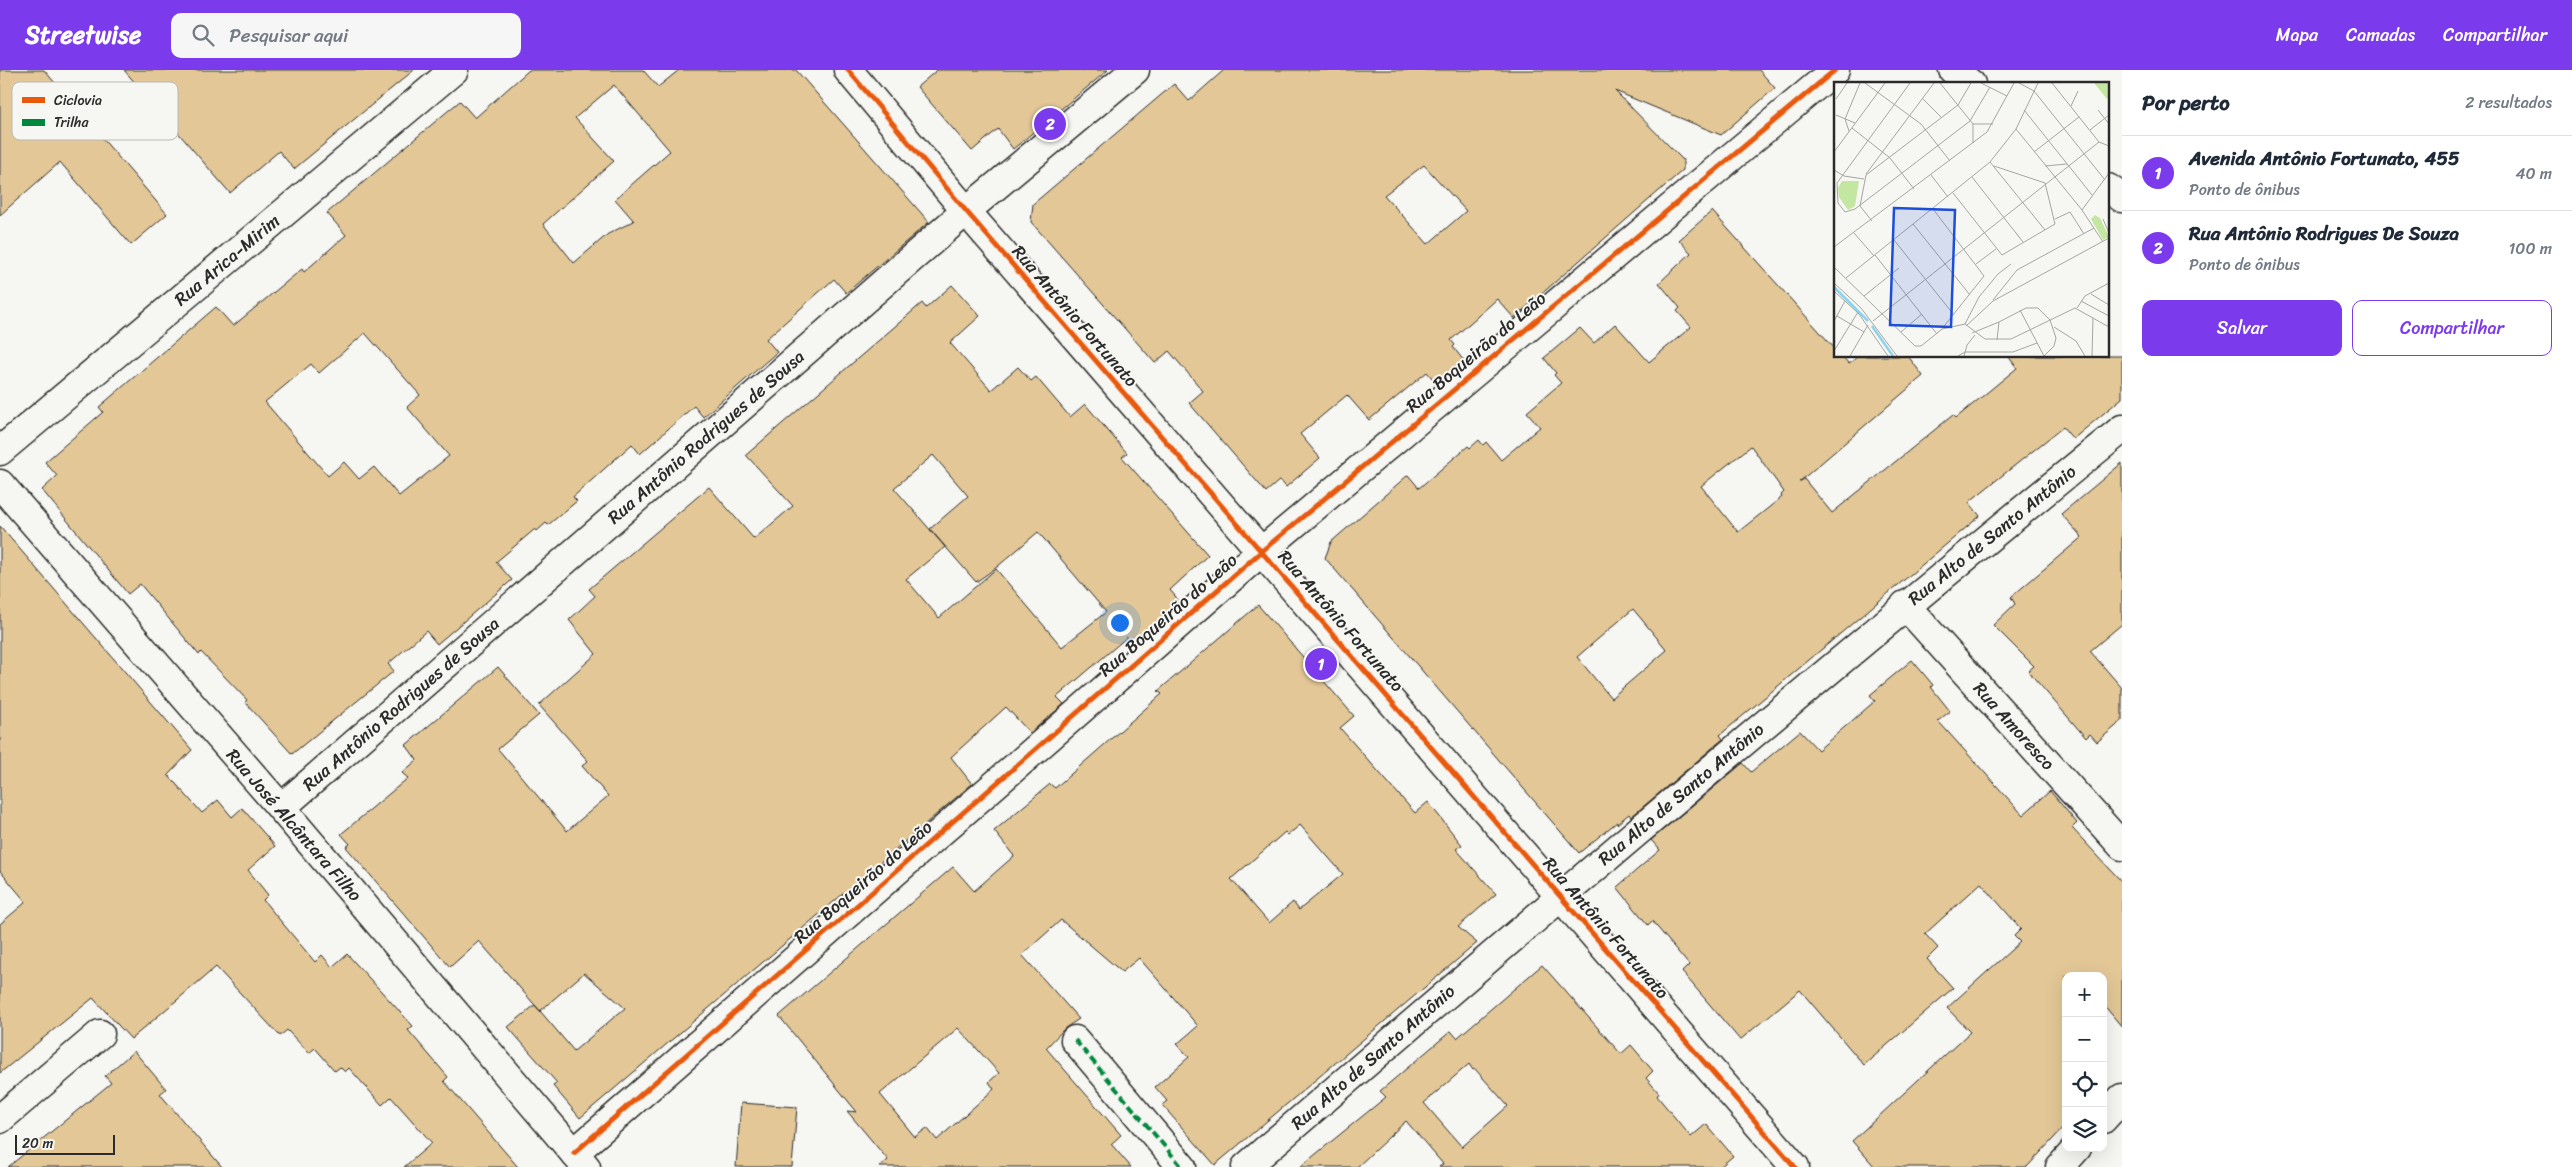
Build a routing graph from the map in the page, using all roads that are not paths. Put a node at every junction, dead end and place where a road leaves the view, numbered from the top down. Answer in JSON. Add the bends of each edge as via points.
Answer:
{"nodes":[{"id":1,"x":454,"y":70,"type":"edge"},
{"id":2,"x":848,"y":70,"type":"edge"},
{"id":3,"x":1135,"y":70,"type":"edge"},
{"id":4,"x":1835,"y":70,"type":"edge"},
{"id":5,"x":1953,"y":70,"type":"edge"},
{"id":6,"x":1968,"y":82,"type":"edge"},
{"id":7,"x":2110,"y":189,"type":"edge"},
{"id":8,"x":2122,"y":198,"type":"edge"},
{"id":9,"x":966,"y":211,"type":"junction"},
{"id":10,"x":2122,"y":429,"type":"edge"},
{"id":11,"x":0,"y":451,"type":"edge"},
{"id":12,"x":0,"y":484,"type":"edge"},
{"id":13,"x":1262,"y":551,"type":"junction"},
{"id":14,"x":1905,"y":605,"type":"junction"},
{"id":15,"x":281,"y":808,"type":"junction"},
{"id":16,"x":2122,"y":846,"type":"edge"},
{"id":17,"x":1560,"y":896,"type":"junction"},
{"id":18,"x":100,"y":1034,"type":"dead end"},
{"id":19,"x":1075,"y":1040,"type":"dead end"},
{"id":20,"x":2122,"y":1098,"type":"edge"},
{"id":21,"x":2107,"y":1115,"type":"edge"},
{"id":22,"x":0,"y":1119,"type":"edge"},
{"id":23,"x":2073,"y":1152,"type":"edge"},
{"id":24,"x":580,"y":1160,"type":"edge"},
{"id":25,"x":1182,"y":1167,"type":"edge"},
{"id":26,"x":1246,"y":1167,"type":"edge"},
{"id":27,"x":1795,"y":1167,"type":"edge"},
{"id":28,"x":2060,"y":1167,"type":"edge"}],
"edges":[{"from":1,"to":11,"type":"street","name":"Rua Arica-Mirim"},
{"from":2,"to":9,"type":"street","name":"Rua Antônio Fortunato"},
{"from":3,"to":9,"type":"street","name":"Rua Antônio Rodrigues de Sousa"},
{"from":4,"to":13,"type":"street","name":"Rua Boqueirão do Leão"},
{"from":5,"to":6,"type":"street"},
{"from":7,"to":8,"type":"street"},
{"from":9,"to":13,"type":"street","name":"Rua Antônio Fortunato"},
{"from":9,"to":15,"type":"street","name":"Rua Antônio Rodrigues de Sousa"},
{"from":10,"to":14,"type":"street","name":"Rua Alto de Santo Antônio"},
{"from":12,"to":15,"type":"street","name":"Rua José Alcântara Filho"},
{"from":13,"to":17,"type":"street","name":"Rua Antônio Fortunato"},
{"from":13,"to":24,"type":"street","name":"Rua Boqueirão do Leão"},
{"from":14,"to":16,"type":"street","name":"Rua Amoresco"},
{"from":14,"to":17,"type":"street","name":"Rua Alto de Santo Antônio"},
{"from":15,"to":24,"type":"street","name":"Rua José Alcântara Filho"},
{"from":17,"to":26,"type":"street","name":"Rua Alto de Santo Antônio"},
{"from":17,"to":27,"type":"street","name":"Rua Antônio Fortunato"},
{"from":18,"to":22,"type":"street"},
{"from":19,"to":25,"type":"street"},
{"from":20,"to":21,"type":"street"},
{"from":23,"to":28,"type":"street"}]}
